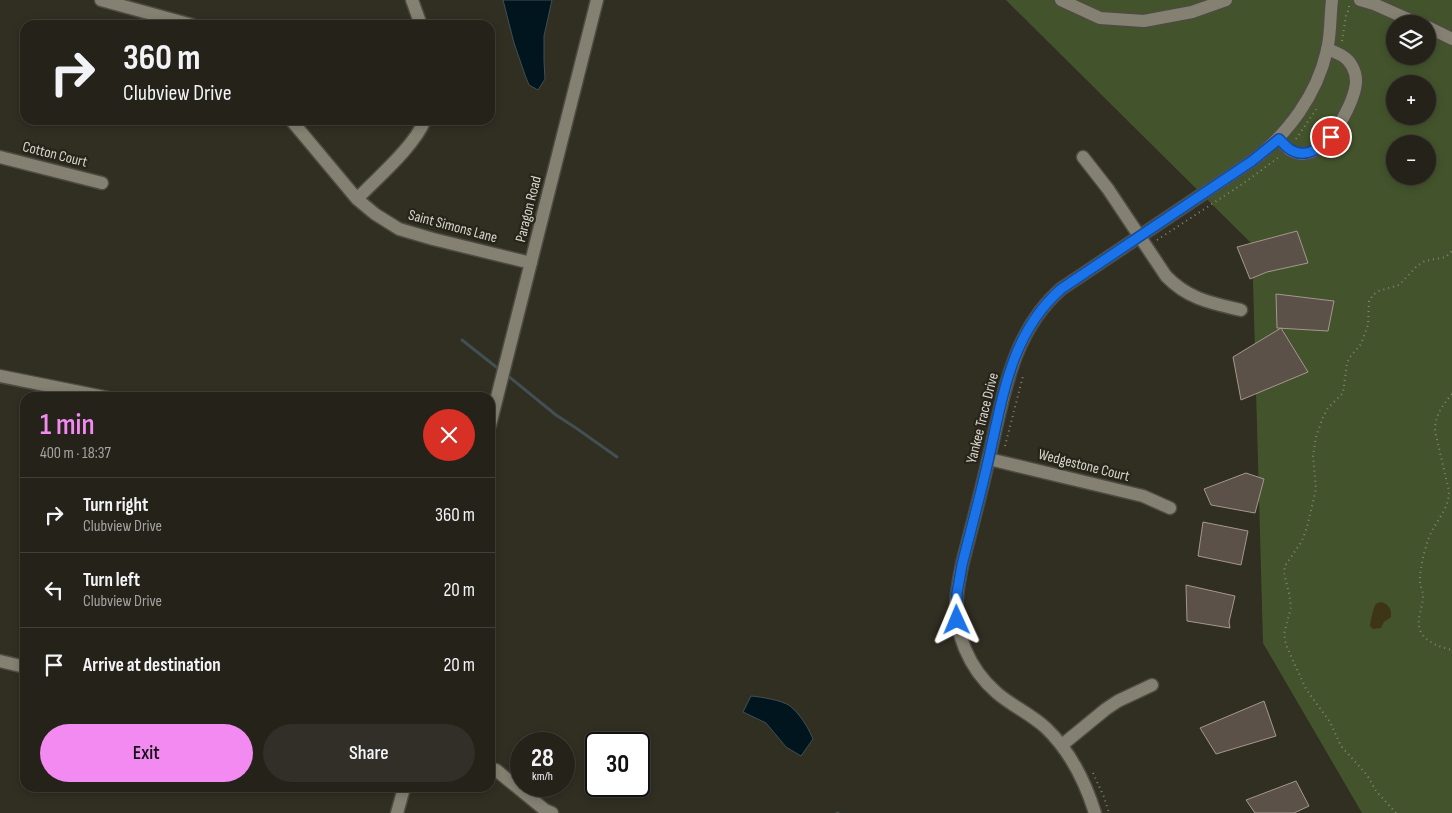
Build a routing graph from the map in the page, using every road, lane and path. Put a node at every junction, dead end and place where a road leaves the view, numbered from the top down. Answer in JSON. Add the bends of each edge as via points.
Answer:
{"nodes":[{"id":1,"x":101,"y":0,"type":"edge"},
{"id":2,"x":412,"y":0,"type":"edge"},
{"id":3,"x":597,"y":0,"type":"edge"},
{"id":4,"x":1061,"y":0,"type":"edge"},
{"id":5,"x":1226,"y":0,"type":"edge"},
{"id":6,"x":1332,"y":0,"type":"edge"},
{"id":7,"x":1349,"y":0,"type":"edge"},
{"id":8,"x":1360,"y":0,"type":"edge"},
{"id":9,"x":124,"y":3,"type":"edge"},
{"id":10,"x":1399,"y":15,"type":"edge"},
{"id":11,"x":177,"y":20,"type":"edge"},
{"id":12,"x":419,"y":20,"type":"edge"},
{"id":13,"x":1436,"y":32,"type":"edge"},
{"id":14,"x":1452,"y":39,"type":"edge"},
{"id":15,"x":1333,"y":51,"type":"junction"},
{"id":16,"x":1318,"y":106,"type":"dead end"},
{"id":17,"x":295,"y":125,"type":"edge"},
{"id":18,"x":422,"y":125,"type":"edge"},
{"id":19,"x":1279,"y":139,"type":"junction"},
{"id":20,"x":1288,"y":148,"type":"junction"},
{"id":21,"x":0,"y":157,"type":"edge"},
{"id":22,"x":1083,"y":157,"type":"dead end"},
{"id":23,"x":102,"y":183,"type":"dead end"},
{"id":24,"x":357,"y":199,"type":"junction"},
{"id":25,"x":1139,"y":237,"type":"junction"},
{"id":26,"x":1147,"y":248,"type":"junction"},
{"id":27,"x":1452,"y":251,"type":"edge"},
{"id":28,"x":531,"y":263,"type":"junction"},
{"id":29,"x":1241,"y":310,"type":"dead end"},
{"id":30,"x":1024,"y":370,"type":"dead end"},
{"id":31,"x":0,"y":376,"type":"edge"},
{"id":32,"x":80,"y":392,"type":"edge"},
{"id":33,"x":1452,"y":394,"type":"edge"},
{"id":34,"x":495,"y":405,"type":"edge"},
{"id":35,"x":995,"y":461,"type":"junction"},
{"id":36,"x":1170,"y":508,"type":"dead end"},
{"id":37,"x":1452,"y":650,"type":"edge"},
{"id":38,"x":0,"y":661,"type":"edge"},
{"id":39,"x":20,"y":666,"type":"edge"},
{"id":40,"x":1152,"y":685,"type":"dead end"},
{"id":41,"x":1062,"y":745,"type":"junction"},
{"id":42,"x":495,"y":770,"type":"edge"},
{"id":43,"x":1094,"y":773,"type":"dead end"},
{"id":44,"x":403,"y":792,"type":"edge"},
{"id":45,"x":397,"y":813,"type":"edge"},
{"id":46,"x":552,"y":813,"type":"edge"},
{"id":47,"x":1095,"y":813,"type":"edge"},
{"id":48,"x":1108,"y":813,"type":"edge"},
{"id":49,"x":1396,"y":813,"type":"edge"}],
"edges":[{"from":1,"to":9,"type":"street"},
{"from":2,"to":12,"type":"street"},
{"from":3,"to":28,"type":"street","name":"Paragon Road"},
{"from":4,"to":5,"type":"street","via":[[1100,18],[1144,20],[1192,12]]},
{"from":6,"to":15,"type":"street","name":"Yankee Trace Drive"},
{"from":7,"to":15,"type":"path","via":[[1343,40]]},
{"from":8,"to":10,"type":"street"},
{"from":9,"to":11,"type":"street"},
{"from":13,"to":14,"type":"street"},
{"from":15,"to":19,"type":"street","name":"Yankee Trace Drive","via":[[1310,95]]},
{"from":15,"to":20,"type":"street","via":[[1352,64],[1356,79],[1346,113],[1331,137],[1317,149],[1301,153]]},
{"from":16,"to":20,"type":"path"},
{"from":17,"to":24,"type":"street","name":"Saint Simons Lane"},
{"from":18,"to":24,"type":"street","via":[[405,150]]},
{"from":19,"to":20,"type":"street"},
{"from":19,"to":25,"type":"street","name":"Yankee Trace Drive","via":[[1252,161]]},
{"from":20,"to":26,"type":"path","via":[[1276,160]]},
{"from":21,"to":23,"type":"street","name":"Cotton Court"},
{"from":22,"to":25,"type":"street"},
{"from":24,"to":28,"type":"street","name":"Saint Simons Lane","via":[[399,229]]},
{"from":25,"to":26,"type":"street"},
{"from":25,"to":35,"type":"street","name":"Yankee Trace Drive","via":[[1061,289],[1040,310],[1021,341],[1008,374]]},
{"from":26,"to":29,"type":"street","via":[[1166,276],[1186,293]]},
{"from":27,"to":49,"type":"path","via":[[1446,257],[1425,261],[1399,285],[1379,291],[1369,301],[1368,325],[1361,344],[1347,363],[1343,393],[1328,408],[1318,430],[1313,456],[1316,489],[1307,527],[1284,573],[1291,607],[1284,634],[1286,646],[1306,689],[1330,722],[1341,746]]},
{"from":28,"to":34,"type":"street","name":"Paragon Road"},
{"from":30,"to":35,"type":"path"},
{"from":31,"to":32,"type":"street"},
{"from":33,"to":37,"type":"path","via":[[1437,413],[1435,421],[1449,500],[1427,544],[1420,579],[1423,597],[1419,627],[1423,635],[1436,645]]},
{"from":35,"to":36,"type":"street","name":"Wedgestone Court","via":[[1143,496]]},
{"from":35,"to":41,"type":"street","name":"Yankee Trace Drive","via":[[962,565],[957,620],[962,642],[974,667],[986,682],[1042,725]]},
{"from":38,"to":39,"type":"street"},
{"from":40,"to":41,"type":"street","via":[[1106,709]]},
{"from":41,"to":47,"type":"street","name":"Yankee Trace Drive","via":[[1081,776]]},
{"from":42,"to":46,"type":"street"},
{"from":43,"to":48,"type":"path"},
{"from":44,"to":45,"type":"street"}]}
